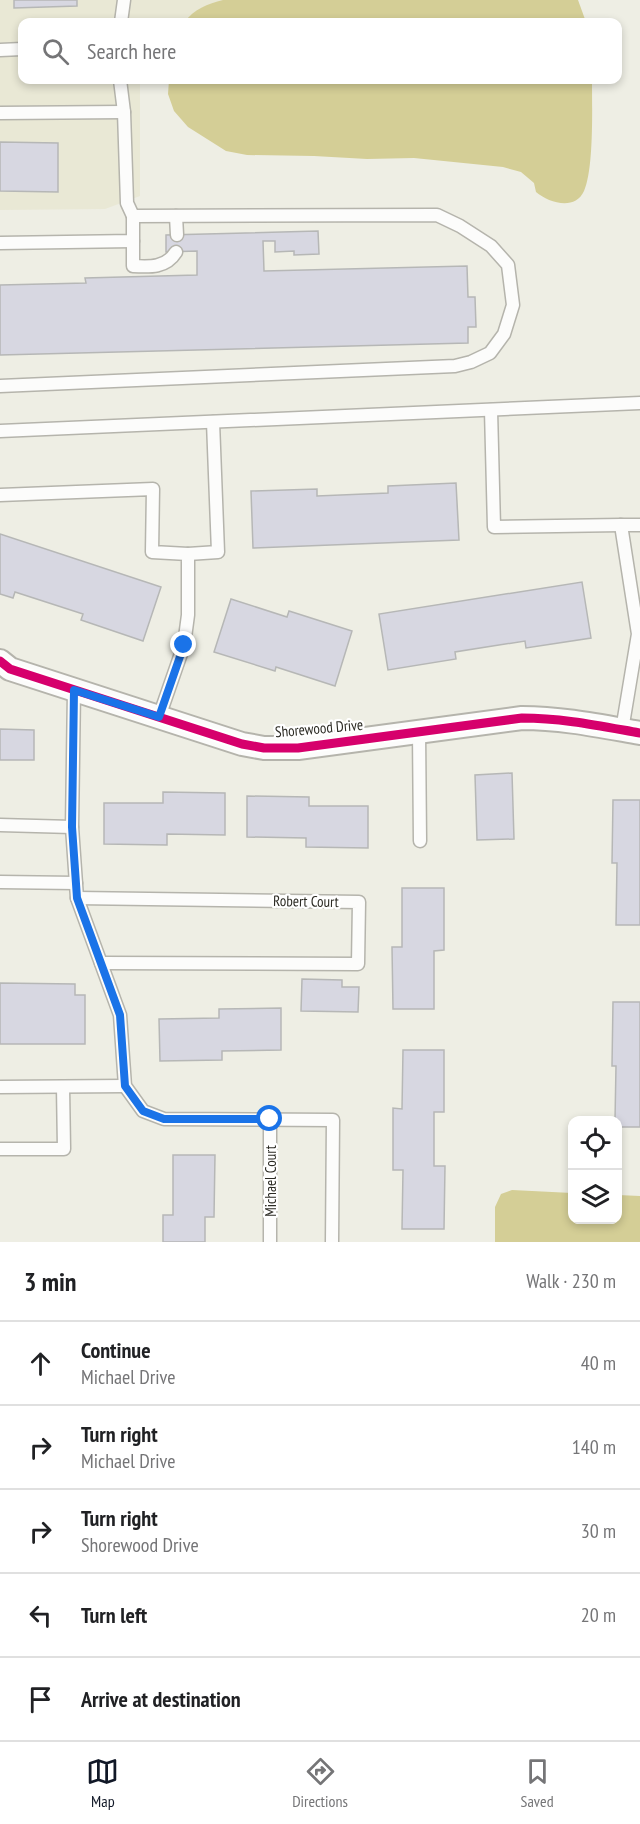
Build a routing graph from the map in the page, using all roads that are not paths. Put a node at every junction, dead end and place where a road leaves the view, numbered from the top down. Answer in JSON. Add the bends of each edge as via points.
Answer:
{"nodes":[{"id":1,"x":124,"y":0,"type":"edge"},
{"id":2,"x":122,"y":18,"type":"edge"},
{"id":3,"x":0,"y":50,"type":"edge"},
{"id":4,"x":18,"y":50,"type":"edge"},
{"id":5,"x":120,"y":84,"type":"edge"},
{"id":6,"x":124,"y":112,"type":"junction"},
{"id":7,"x":0,"y":113,"type":"edge"},
{"id":8,"x":133,"y":216,"type":"junction"},
{"id":9,"x":176,"y":216,"type":"junction"},
{"id":10,"x":177,"y":235,"type":"dead end"},
{"id":11,"x":134,"y":241,"type":"junction"},
{"id":12,"x":0,"y":243,"type":"edge"},
{"id":13,"x":176,"y":252,"type":"dead end"},
{"id":14,"x":0,"y":386,"type":"edge"},
{"id":15,"x":640,"y":403,"type":"edge"},
{"id":16,"x":491,"y":410,"type":"junction"},
{"id":17,"x":213,"y":422,"type":"junction"},
{"id":18,"x":0,"y":431,"type":"edge"},
{"id":19,"x":0,"y":495,"type":"edge"},
{"id":20,"x":621,"y":525,"type":"junction"},
{"id":21,"x":640,"y":525,"type":"edge"},
{"id":22,"x":188,"y":554,"type":"junction"},
{"id":23,"x":3,"y":667,"type":"edge"},
{"id":24,"x":74,"y":690,"type":"junction"},
{"id":25,"x":159,"y":717,"type":"junction"},
{"id":26,"x":631,"y":731,"type":"edge"},
{"id":27,"x":419,"y":732,"type":"junction"},
{"id":28,"x":0,"y":825,"type":"edge"},
{"id":29,"x":72,"y":827,"type":"junction"},
{"id":30,"x":420,"y":841,"type":"dead end"},
{"id":31,"x":0,"y":882,"type":"edge"},
{"id":32,"x":76,"y":883,"type":"junction"},
{"id":33,"x":77,"y":898,"type":"junction"},
{"id":34,"x":101,"y":963,"type":"junction"},
{"id":35,"x":125,"y":1086,"type":"junction"},
{"id":36,"x":0,"y":1087,"type":"edge"},
{"id":37,"x":63,"y":1087,"type":"junction"},
{"id":38,"x":270,"y":1119,"type":"junction"},
{"id":39,"x":0,"y":1149,"type":"edge"},
{"id":40,"x":270,"y":1242,"type":"edge"},
{"id":41,"x":332,"y":1242,"type":"edge"}],
"edges":[{"from":1,"to":2,"type":"lane"},
{"from":3,"to":4,"type":"lane"},
{"from":5,"to":6,"type":"lane"},
{"from":6,"to":7,"type":"lane"},
{"from":6,"to":8,"type":"lane","via":[[127,203]]},
{"from":8,"to":9,"type":"lane"},
{"from":8,"to":11,"type":"lane"},
{"from":9,"to":10,"type":"lane"},
{"from":9,"to":14,"type":"lane","via":[[437,215],[491,246],[508,265],[513,305],[504,334],[490,353],[455,366]]},
{"from":11,"to":12,"type":"lane"},
{"from":11,"to":13,"type":"lane","via":[[133,266],[164,264]]},
{"from":15,"to":16,"type":"lane"},
{"from":16,"to":17,"type":"lane"},
{"from":16,"to":20,"type":"lane","via":[[494,527]]},
{"from":17,"to":18,"type":"lane"},
{"from":17,"to":22,"type":"lane","via":[[218,552]]},
{"from":19,"to":22,"type":"lane","via":[[153,489],[152,552]]},
{"from":20,"to":21,"type":"lane"},
{"from":20,"to":26,"type":"lane","via":[[638,634]]},
{"from":22,"to":25,"type":"lane","via":[[184,645]]},
{"from":23,"to":24,"type":"street","name":"Shorewood Drive"},
{"from":24,"to":25,"type":"street","name":"Shorewood Drive"},
{"from":24,"to":29,"type":"lane"},
{"from":25,"to":27,"type":"street","name":"Shorewood Drive","via":[[264,748],[298,748]]},
{"from":26,"to":27,"type":"street","name":"Shorewood Drive","via":[[531,718]]},
{"from":27,"to":30,"type":"lane"},
{"from":28,"to":29,"type":"lane"},
{"from":29,"to":32,"type":"lane"},
{"from":31,"to":32,"type":"lane"},
{"from":32,"to":33,"type":"lane"},
{"from":33,"to":34,"type":"lane"},
{"from":33,"to":34,"type":"lane","name":"Robert Court","via":[[359,902],[358,964]]},
{"from":34,"to":35,"type":"lane","via":[[120,1015]]},
{"from":35,"to":37,"type":"lane"},
{"from":35,"to":38,"type":"lane","via":[[143,1111],[164,1119]]},
{"from":36,"to":37,"type":"lane"},
{"from":37,"to":39,"type":"lane","via":[[64,1149]]},
{"from":38,"to":40,"type":"lane","name":"Michael Court"},
{"from":38,"to":41,"type":"lane","via":[[333,1120]]}]}
